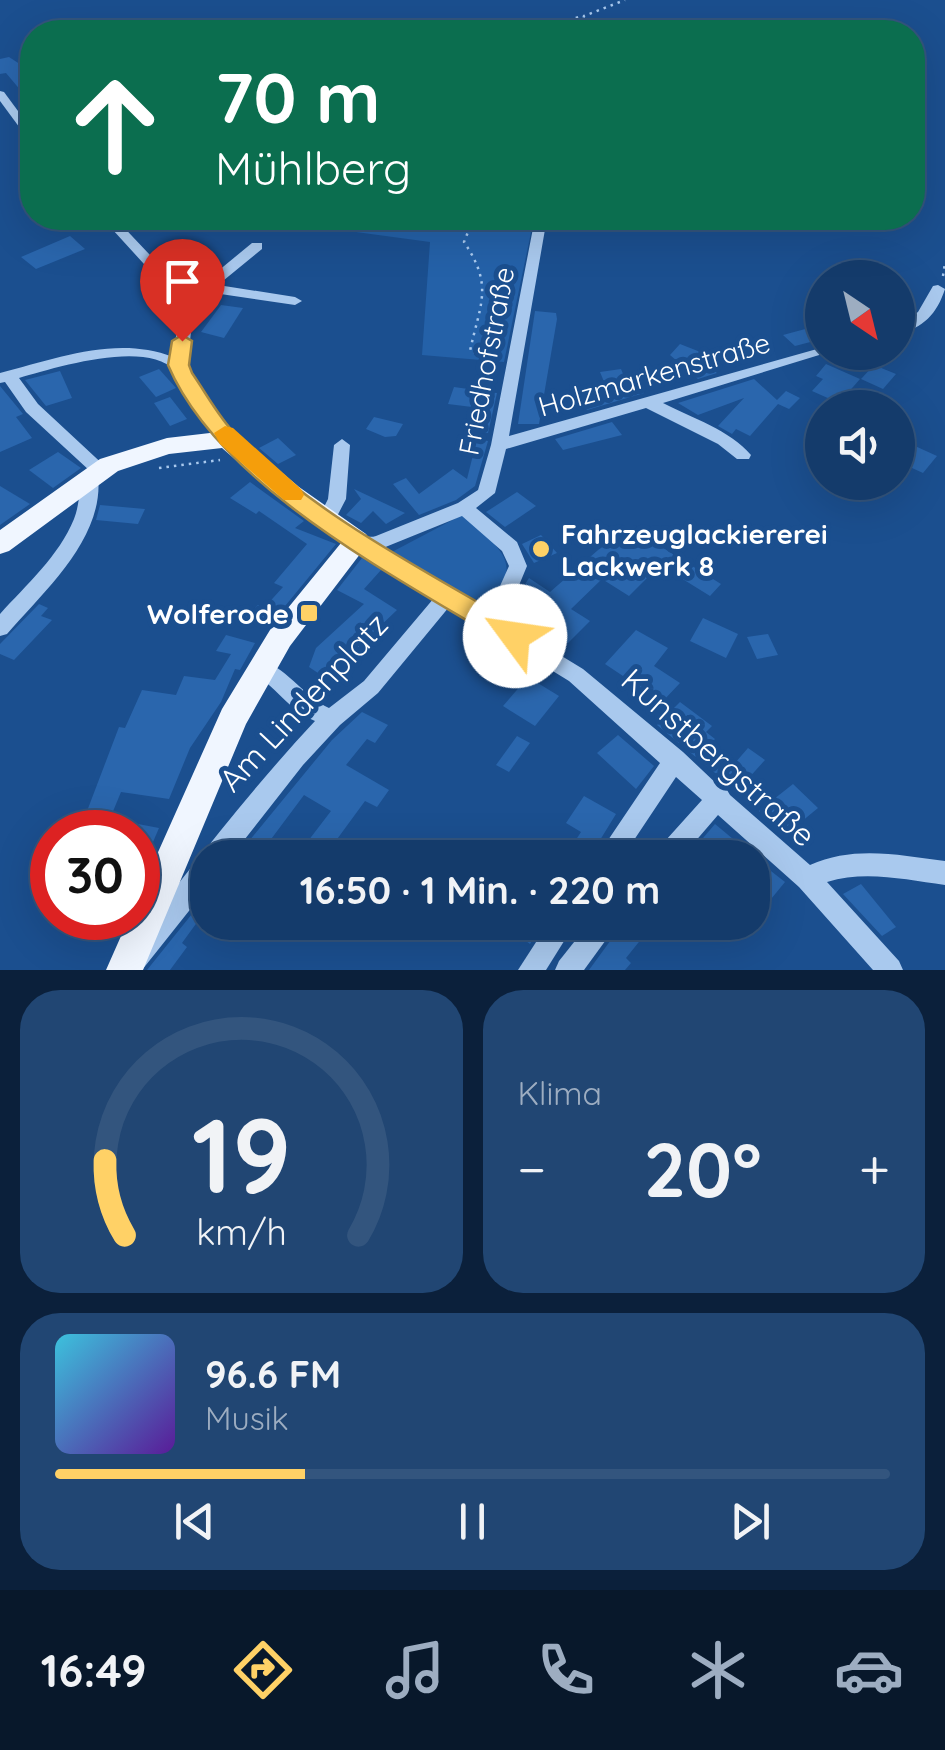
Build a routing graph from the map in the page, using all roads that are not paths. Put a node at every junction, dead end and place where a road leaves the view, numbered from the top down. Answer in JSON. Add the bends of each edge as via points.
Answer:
{"nodes":[{"id":1,"x":0,"y":94,"type":"edge"},
{"id":2,"x":20,"y":122,"type":"edge"},
{"id":3,"x":119,"y":230,"type":"edge"},
{"id":4,"x":539,"y":230,"type":"edge"},
{"id":5,"x":257,"y":246,"type":"dead end"},
{"id":6,"x":206,"y":288,"type":"junction"},
{"id":7,"x":938,"y":289,"type":"dead end"},
{"id":8,"x":182,"y":298,"type":"junction"},
{"id":9,"x":296,"y":301,"type":"dead end"},
{"id":10,"x":915,"y":323,"type":"edge"},
{"id":11,"x":805,"y":357,"type":"edge"},
{"id":12,"x":178,"y":365,"type":"junction"},
{"id":13,"x":4,"y":376,"type":"edge"},
{"id":14,"x":645,"y":401,"type":"junction"},
{"id":15,"x":227,"y":439,"type":"junction"},
{"id":16,"x":342,"y":445,"type":"dead end"},
{"id":17,"x":499,"y":445,"type":"junction"},
{"id":18,"x":743,"y":455,"type":"dead end"},
{"id":19,"x":95,"y":474,"type":"junction"},
{"id":20,"x":464,"y":508,"type":"junction"},
{"id":21,"x":326,"y":519,"type":"junction"},
{"id":22,"x":357,"y":541,"type":"junction"},
{"id":23,"x":0,"y":544,"type":"edge"},
{"id":24,"x":446,"y":597,"type":"junction"},
{"id":25,"x":484,"y":617,"type":"junction"},
{"id":26,"x":0,"y":628,"type":"edge"},
{"id":27,"x":261,"y":668,"type":"junction"},
{"id":28,"x":332,"y":718,"type":"junction"},
{"id":29,"x":675,"y":759,"type":"junction"},
{"id":30,"x":719,"y":797,"type":"junction"},
{"id":31,"x":230,"y":840,"type":"edge"},
{"id":32,"x":620,"y":840,"type":"edge"},
{"id":33,"x":681,"y":840,"type":"edge"},
{"id":34,"x":945,"y":873,"type":"edge"},
{"id":35,"x":808,"y":879,"type":"junction"},
{"id":36,"x":190,"y":889,"type":"edge"},
{"id":37,"x":552,"y":940,"type":"edge"},
{"id":38,"x":592,"y":940,"type":"edge"},
{"id":39,"x":125,"y":970,"type":"edge"},
{"id":40,"x":532,"y":970,"type":"edge"},
{"id":41,"x":568,"y":970,"type":"edge"},
{"id":42,"x":890,"y":970,"type":"edge"}],
"edges":[{"from":1,"to":2,"type":"street"},
{"from":3,"to":8,"type":"street"},
{"from":4,"to":17,"type":"street","name":"Friedhofstraße"},
{"from":5,"to":6,"type":"street"},
{"from":6,"to":8,"type":"street"},
{"from":6,"to":9,"type":"street"},
{"from":7,"to":10,"type":"street","via":[[929,312]]},
{"from":8,"to":12,"type":"street","via":[[186,316]]},
{"from":11,"to":14,"type":"street","name":"Holzmarkenstraße"},
{"from":12,"to":13,"type":"street","via":[[118,351]]},
{"from":12,"to":15,"type":"street"},
{"from":13,"to":19,"type":"street"},
{"from":14,"to":17,"type":"street","name":"Holzmarkenstraße"},
{"from":14,"to":18,"type":"street"},
{"from":15,"to":19,"type":"main road","via":[[130,455]]},
{"from":15,"to":21,"type":"main road"},
{"from":16,"to":21,"type":"street","via":[[337,498]]},
{"from":17,"to":20,"type":"street","name":"Friedhofstraße","via":[[486,492]]},
{"from":19,"to":23,"type":"main road"},
{"from":19,"to":26,"type":"street","via":[[75,535]]},
{"from":20,"to":22,"type":"street","via":[[383,541]]},
{"from":20,"to":25,"type":"street","via":[[510,547],[518,566]]},
{"from":21,"to":22,"type":"main road"},
{"from":22,"to":24,"type":"street","name":"Kunstbergstraße"},
{"from":22,"to":27,"type":"main road","name":"Am Lindenplatz"},
{"from":24,"to":25,"type":"street","name":"Kunstbergstraße"},
{"from":24,"to":28,"type":"street","name":"Am Lindenplatz","via":[[371,686]]},
{"from":25,"to":29,"type":"street","name":"Kunstbergstraße","via":[[576,675]]},
{"from":27,"to":28,"type":"street","via":[[295,703]]},
{"from":27,"to":39,"type":"main road","name":"Am Lindenplatz"},
{"from":28,"to":31,"type":"street","name":"Am Lindenplatz"},
{"from":29,"to":30,"type":"street","name":"Kunstbergstraße"},
{"from":29,"to":32,"type":"street"},
{"from":30,"to":33,"type":"street"},
{"from":30,"to":35,"type":"street","name":"Kunstbergstraße"},
{"from":34,"to":35,"type":"street","via":[[853,863]]},
{"from":35,"to":42,"type":"street","name":"Kunstbergstraße"},
{"from":36,"to":39,"type":"street","name":"Am Lindenplatz"},
{"from":37,"to":40,"type":"street"},
{"from":38,"to":41,"type":"street"}]}
